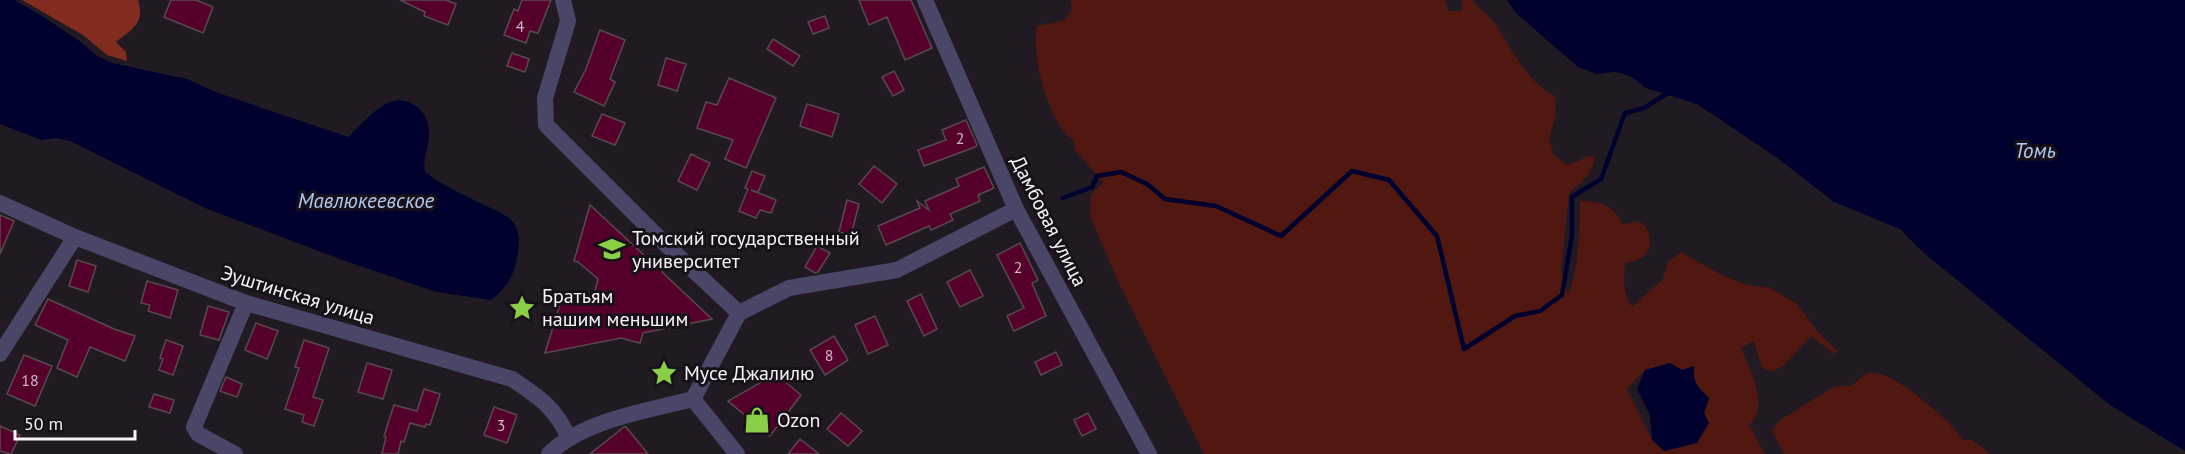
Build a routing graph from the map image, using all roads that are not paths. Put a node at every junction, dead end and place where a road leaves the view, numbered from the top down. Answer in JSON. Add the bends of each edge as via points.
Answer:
{"nodes":[{"id":1,"x":563,"y":0,"type":"edge"},
{"id":2,"x":925,"y":0,"type":"edge"},
{"id":3,"x":0,"y":203,"type":"edge"},
{"id":4,"x":1016,"y":209,"type":"junction"},
{"id":5,"x":75,"y":237,"type":"junction"},
{"id":6,"x":246,"y":303,"type":"junction"},
{"id":7,"x":738,"y":313,"type":"junction"},
{"id":8,"x":0,"y":354,"type":"edge"},
{"id":9,"x":693,"y":399,"type":"junction"},
{"id":10,"x":569,"y":438,"type":"junction"},
{"id":11,"x":737,"y":453,"type":"edge"},
{"id":12,"x":235,"y":454,"type":"edge"},
{"id":13,"x":549,"y":454,"type":"edge"},
{"id":14,"x":1149,"y":454,"type":"edge"}],
"edges":[{"from":1,"to":7,"type":"street","via":[[568,21],[545,98],[546,125]]},
{"from":2,"to":4,"type":"street","name":"Дамбовая улица"},
{"from":3,"to":5,"type":"street","name":"Эуштинская улица"},
{"from":4,"to":7,"type":"street","via":[[897,270],[789,288]]},
{"from":4,"to":14,"type":"street","name":"Дамбовая улица"},
{"from":5,"to":6,"type":"street","name":"Эуштинская улица"},
{"from":5,"to":8,"type":"street"},
{"from":6,"to":10,"type":"street","name":"Эуштинская улица","via":[[512,379],[549,405]]},
{"from":6,"to":12,"type":"street","via":[[194,427],[198,434]]},
{"from":7,"to":9,"type":"street"},
{"from":9,"to":10,"type":"street","via":[[592,426]]},
{"from":9,"to":11,"type":"street"},
{"from":10,"to":13,"type":"street"}]}
